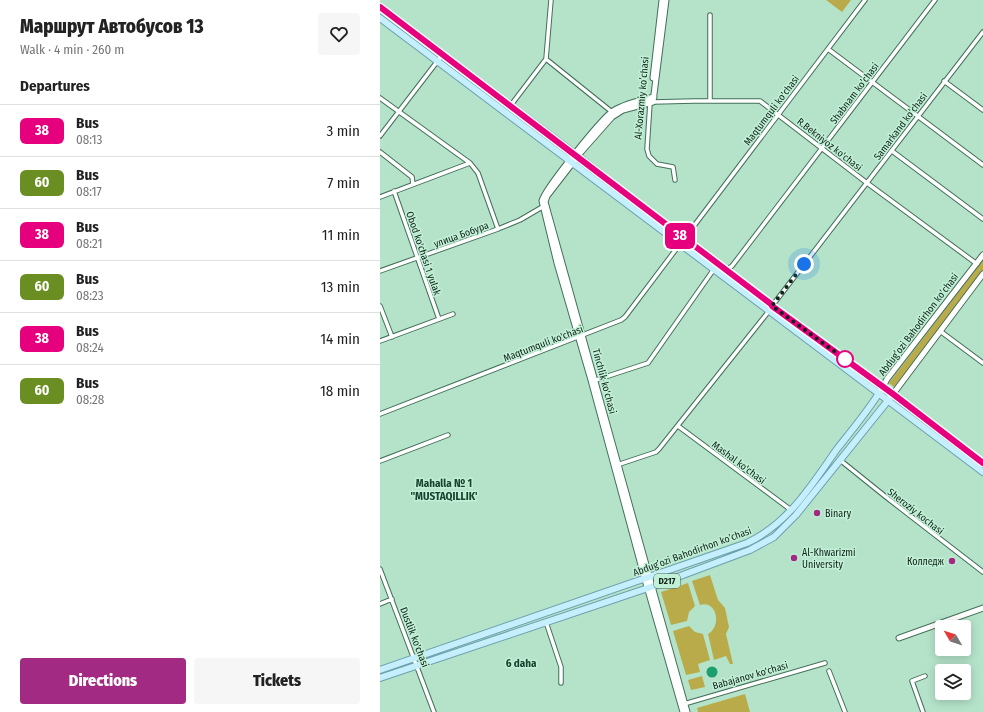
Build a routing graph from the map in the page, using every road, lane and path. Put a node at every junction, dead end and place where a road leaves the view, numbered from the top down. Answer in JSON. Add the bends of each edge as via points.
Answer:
{"nodes":[{"id":1,"x":551,"y":0,"type":"edge"},
{"id":2,"x":662,"y":0,"type":"edge"},
{"id":3,"x":666,"y":0,"type":"edge"},
{"id":4,"x":865,"y":0,"type":"edge"},
{"id":5,"x":935,"y":0,"type":"edge"},
{"id":6,"x":380,"y":7,"type":"edge"},
{"id":7,"x":710,"y":15,"type":"dead end"},
{"id":8,"x":380,"y":18,"type":"edge"},
{"id":9,"x":983,"y":32,"type":"edge"},
{"id":10,"x":828,"y":49,"type":"junction"},
{"id":11,"x":443,"y":54,"type":"junction"},
{"id":12,"x":546,"y":59,"type":"junction"},
{"id":13,"x":437,"y":61,"type":"junction"},
{"id":14,"x":944,"y":81,"type":"junction"},
{"id":15,"x":872,"y":82,"type":"junction"},
{"id":16,"x":380,"y":98,"type":"edge"},
{"id":17,"x":652,"y":100,"type":"junction"},
{"id":18,"x":710,"y":100,"type":"junction"},
{"id":19,"x":511,"y":105,"type":"junction"},
{"id":20,"x":983,"y":110,"type":"edge"},
{"id":21,"x":399,"y":112,"type":"junction"},
{"id":22,"x":612,"y":112,"type":"junction"},
{"id":23,"x":778,"y":114,"type":"junction"},
{"id":24,"x":918,"y":116,"type":"junction"},
{"id":25,"x":380,"y":136,"type":"edge"},
{"id":26,"x":822,"y":149,"type":"junction"},
{"id":27,"x":892,"y":151,"type":"junction"},
{"id":28,"x":380,"y":152,"type":"edge"},
{"id":29,"x":576,"y":155,"type":"junction"},
{"id":30,"x":571,"y":162,"type":"junction"},
{"id":31,"x":470,"y":163,"type":"junction"},
{"id":32,"x":983,"y":165,"type":"edge"},
{"id":33,"x":675,"y":180,"type":"dead end"},
{"id":34,"x":867,"y":183,"type":"junction"},
{"id":35,"x":413,"y":184,"type":"junction"},
{"id":36,"x":394,"y":191,"type":"junction"},
{"id":37,"x":380,"y":197,"type":"edge"},
{"id":38,"x":544,"y":206,"type":"junction"},
{"id":39,"x":983,"y":219,"type":"edge"},
{"id":40,"x":498,"y":229,"type":"junction"},
{"id":41,"x":682,"y":241,"type":"junction"},
{"id":42,"x":983,"y":255,"type":"edge"},
{"id":43,"x":418,"y":258,"type":"junction"},
{"id":44,"x":977,"y":264,"type":"junction"},
{"id":45,"x":714,"y":269,"type":"junction"},
{"id":46,"x":726,"y":270,"type":"junction"},
{"id":47,"x":380,"y":272,"type":"edge"},
{"id":48,"x":983,"y":274,"type":"edge"},
{"id":49,"x":380,"y":306,"type":"edge"},
{"id":50,"x":770,"y":308,"type":"junction"},
{"id":51,"x":453,"y":314,"type":"dead end"},
{"id":52,"x":439,"y":319,"type":"junction"},
{"id":53,"x":940,"y":331,"type":"junction"},
{"id":54,"x":392,"y":337,"type":"junction"},
{"id":55,"x":580,"y":337,"type":"junction"},
{"id":56,"x":380,"y":341,"type":"edge"},
{"id":57,"x":983,"y":363,"type":"edge"},
{"id":58,"x":596,"y":380,"type":"junction"},
{"id":59,"x":884,"y":387,"type":"junction"},
{"id":60,"x":879,"y":394,"type":"junction"},
{"id":61,"x":893,"y":394,"type":"junction"},
{"id":62,"x":888,"y":400,"type":"junction"},
{"id":63,"x":380,"y":414,"type":"edge"},
{"id":64,"x":678,"y":426,"type":"junction"},
{"id":65,"x":448,"y":435,"type":"dead end"},
{"id":66,"x":840,"y":460,"type":"junction"},
{"id":67,"x":380,"y":461,"type":"edge"},
{"id":68,"x":983,"y":463,"type":"edge"},
{"id":69,"x":616,"y":466,"type":"junction"},
{"id":70,"x":983,"y":472,"type":"edge"},
{"id":71,"x":808,"y":495,"type":"junction"},
{"id":72,"x":791,"y":511,"type":"junction"},
{"id":73,"x":380,"y":569,"type":"edge"},
{"id":74,"x":983,"y":572,"type":"edge"},
{"id":75,"x":648,"y":578,"type":"junction"},
{"id":76,"x":650,"y":587,"type":"junction"},
{"id":77,"x":392,"y":599,"type":"junction"},
{"id":78,"x":380,"y":604,"type":"edge"},
{"id":79,"x":983,"y":608,"type":"edge"},
{"id":80,"x":546,"y":622,"type":"junction"},
{"id":81,"x":899,"y":638,"type":"dead end"},
{"id":82,"x":414,"y":658,"type":"junction"},
{"id":83,"x":825,"y":663,"type":"dead end"},
{"id":84,"x":417,"y":666,"type":"junction"},
{"id":85,"x":380,"y":670,"type":"edge"},
{"id":86,"x":829,"y":671,"type":"dead end"},
{"id":87,"x":925,"y":676,"type":"dead end"},
{"id":88,"x":380,"y":678,"type":"edge"},
{"id":89,"x":561,"y":683,"type":"dead end"},
{"id":90,"x":683,"y":704,"type":"junction"},
{"id":91,"x":434,"y":712,"type":"edge"},
{"id":92,"x":683,"y":712,"type":"edge"},
{"id":93,"x":687,"y":712,"type":"edge"},
{"id":94,"x":845,"y":712,"type":"edge"},
{"id":95,"x":923,"y":712,"type":"edge"}],
"edges":[{"from":1,"to":12,"type":"street"},
{"from":2,"to":17,"type":"main road","name":"Al-Xorazmiy ko’chasi"},
{"from":3,"to":17,"type":"main road","name":"Al-Xorazmiy ko’chasi"},
{"from":4,"to":10,"type":"street","name":"Maqtumquli ko'chasi"},
{"from":5,"to":15,"type":"street","name":"Shabnam ko’chasi"},
{"from":6,"to":11,"type":"main road"},
{"from":7,"to":18,"type":"street"},
{"from":8,"to":13,"type":"main road"},
{"from":9,"to":14,"type":"street","name":"Samarkand ko’chasi"},
{"from":10,"to":15,"type":"street"},
{"from":10,"to":23,"type":"street","name":"Maqtumquli ko'chasi"},
{"from":11,"to":13,"type":"street"},
{"from":11,"to":19,"type":"main road"},
{"from":12,"to":19,"type":"street"},
{"from":12,"to":22,"type":"street"},
{"from":13,"to":21,"type":"street"},
{"from":13,"to":30,"type":"main road"},
{"from":14,"to":20,"type":"street"},
{"from":14,"to":24,"type":"street","name":"Samarkand ko’chasi"},
{"from":15,"to":24,"type":"street"},
{"from":15,"to":26,"type":"street","name":"Shabnam ko’chasi"},
{"from":16,"to":21,"type":"street"},
{"from":17,"to":18,"type":"street","name":"R.Bekniyoz ko'chasi"},
{"from":17,"to":22,"type":"main road","via":[[625,106]]},
{"from":17,"to":29,"type":"main road","via":[[615,114]]},
{"from":17,"to":33,"type":"street","name":"Al-Xorazmiy ko’chasi","via":[[647,149],[649,156],[657,164],[673,167]]},
{"from":18,"to":23,"type":"street","name":"R.Bekniyoz ko'chasi","via":[[760,101]]},
{"from":19,"to":29,"type":"main road"},
{"from":21,"to":25,"type":"street"},
{"from":21,"to":31,"type":"street"},
{"from":22,"to":29,"type":"main road"},
{"from":23,"to":26,"type":"street","name":"R.Bekniyoz ko'chasi"},
{"from":23,"to":41,"type":"street","name":"Maqtumquli ko'chasi"},
{"from":24,"to":27,"type":"street","name":"Samarkand ko’chasi"},
{"from":24,"to":32,"type":"street"},
{"from":26,"to":34,"type":"street","name":"R.Bekniyoz ko'chasi"},
{"from":26,"to":46,"type":"street","name":"Shabnam ko’chasi","via":[[732,266]]},
{"from":27,"to":34,"type":"street","name":"Samarkand ko’chasi"},
{"from":27,"to":39,"type":"street"},
{"from":28,"to":35,"type":"street","via":[[412,177]]},
{"from":29,"to":30,"type":"main road"},
{"from":29,"to":41,"type":"main road"},
{"from":30,"to":38,"type":"main road","via":[[544,194]]},
{"from":30,"to":41,"type":"main road"},
{"from":31,"to":35,"type":"street"},
{"from":31,"to":40,"type":"street","via":[[478,174]]},
{"from":34,"to":44,"type":"street","name":"R.Bekniyoz ko'chasi"},
{"from":34,"to":50,"type":"street","name":"Samarkand ko’chasi"},
{"from":35,"to":36,"type":"street"},
{"from":36,"to":37,"type":"street"},
{"from":36,"to":43,"type":"street","name":"Obod ko'chasi 1 yulak"},
{"from":38,"to":40,"type":"street","name":"улица Бобура"},
{"from":38,"to":55,"type":"main road","name":"Tinchlik ko'chasi"},
{"from":40,"to":43,"type":"street","name":"улица Бобура"},
{"from":41,"to":45,"type":"main road"},
{"from":41,"to":46,"type":"main road"},
{"from":41,"to":55,"type":"street","name":"Maqtumquli ko'chasi","via":[[623,318]]},
{"from":42,"to":44,"type":"main road","name":"Abdug’ozi Bahodirhon ko’chasi"},
{"from":43,"to":47,"type":"street","name":"улица Бобура"},
{"from":43,"to":52,"type":"street","name":"Obod ko'chasi 1 yulak"},
{"from":44,"to":59,"type":"main road","name":"Abdug’ozi Bahodirhon ko’chasi","via":[[887,379]]},
{"from":45,"to":50,"type":"main road"},
{"from":45,"to":58,"type":"street","via":[[648,363]]},
{"from":46,"to":50,"type":"main road","via":[[771,304]]},
{"from":48,"to":53,"type":"main road","name":"Abdug’ozi Bahodirhon ko’chasi"},
{"from":49,"to":54,"type":"street"},
{"from":50,"to":59,"type":"main road"},
{"from":50,"to":60,"type":"main road"},
{"from":50,"to":64,"type":"street","name":"Samarkand ko’chasi"},
{"from":51,"to":52,"type":"street"},
{"from":52,"to":54,"type":"street"},
{"from":53,"to":57,"type":"street"},
{"from":53,"to":61,"type":"main road","name":"Abdug’ozi Bahodirhon ko’chasi"},
{"from":54,"to":56,"type":"street"},
{"from":55,"to":58,"type":"main road","name":"Tinchlik ko'chasi"},
{"from":55,"to":63,"type":"street","name":"Maqtumquli ko'chasi"},
{"from":55,"to":69,"type":"main road","name":"Tinchlik ko'chasi"},
{"from":58,"to":69,"type":"main road","name":"Tinchlik ko'chasi"},
{"from":59,"to":60,"type":"main road","name":"Abdug’ozi Bahodirhon ko’chasi","number":"D217"},
{"from":59,"to":61,"type":"main road"},
{"from":60,"to":62,"type":"main road"},
{"from":60,"to":71,"type":"main road","name":"Abdug’ozi Bahodirhon ko’chasi","number":"D217"},
{"from":61,"to":62,"type":"main road","name":"Abdug’ozi Bahodirhon ko’chasi","number":"D217"},
{"from":61,"to":68,"type":"main road"},
{"from":62,"to":66,"type":"main road","name":"Abdug’ozi Bahodirhon ko’chasi","number":"D217"},
{"from":62,"to":70,"type":"main road"},
{"from":64,"to":69,"type":"street","name":"Samarkand ko’chasi","via":[[656,452]]},
{"from":64,"to":72,"type":"street","name":"Mashal ko'chasi"},
{"from":65,"to":67,"type":"street"},
{"from":66,"to":71,"type":"main road","name":"Abdug’ozi Bahodirhon ko’chasi","number":"D217"},
{"from":66,"to":74,"type":"street","name":"Sheroziy kochasi"},
{"from":69,"to":75,"type":"main road","name":"Tinchlik ko'chasi"},
{"from":71,"to":72,"type":"main road","name":"Abdug’ozi Bahodirhon ko’chasi","number":"D217"},
{"from":71,"to":76,"type":"main road","name":"Abdug’ozi Bahodirhon ko’chasi","number":"D217","via":[[786,526],[764,543]]},
{"from":72,"to":75,"type":"main road","name":"Abdug’ozi Bahodirhon ko’chasi","number":"D217","via":[[770,530],[747,543]]},
{"from":73,"to":77,"type":"street","name":"Dustlik ko'chasi"},
{"from":75,"to":76,"type":"main road","name":"Tinchlik ko'chasi"},
{"from":75,"to":82,"type":"main road","name":"Abdug’ozi Bahodirhon ko’chasi","number":"D217"},
{"from":76,"to":80,"type":"main road","name":"Abdug’ozi Bahodirhon ko’chasi","number":"D217"},
{"from":76,"to":90,"type":"main road","name":"Tinchlik ko'chasi"},
{"from":77,"to":78,"type":"street"},
{"from":77,"to":82,"type":"street","name":"Dustlik ko'chasi"},
{"from":79,"to":81,"type":"main road"},
{"from":80,"to":84,"type":"main road","name":"Abdug’ozi Bahodirhon ko’chasi","number":"D217"},
{"from":80,"to":89,"type":"street","via":[[561,667]]},
{"from":82,"to":84,"type":"street","name":"Dustlik ko'chasi"},
{"from":82,"to":85,"type":"main road","name":"Abdug’ozi Bahodirhon ko’chasi","number":"D217"},
{"from":83,"to":90,"type":"street","name":"Babajanov ko'chasi"},
{"from":84,"to":88,"type":"main road","name":"Abdug’ozi Bahodirhon ko’chasi","number":"D217"},
{"from":84,"to":91,"type":"street","name":"Dustlik ko'chasi"},
{"from":86,"to":94,"type":"street"},
{"from":87,"to":95,"type":"street","via":[[912,682]]},
{"from":90,"to":92,"type":"main road","name":"Tinchlik ko'chasi"},
{"from":90,"to":93,"type":"main road","name":"Tinchlik ko'chasi"}]}
